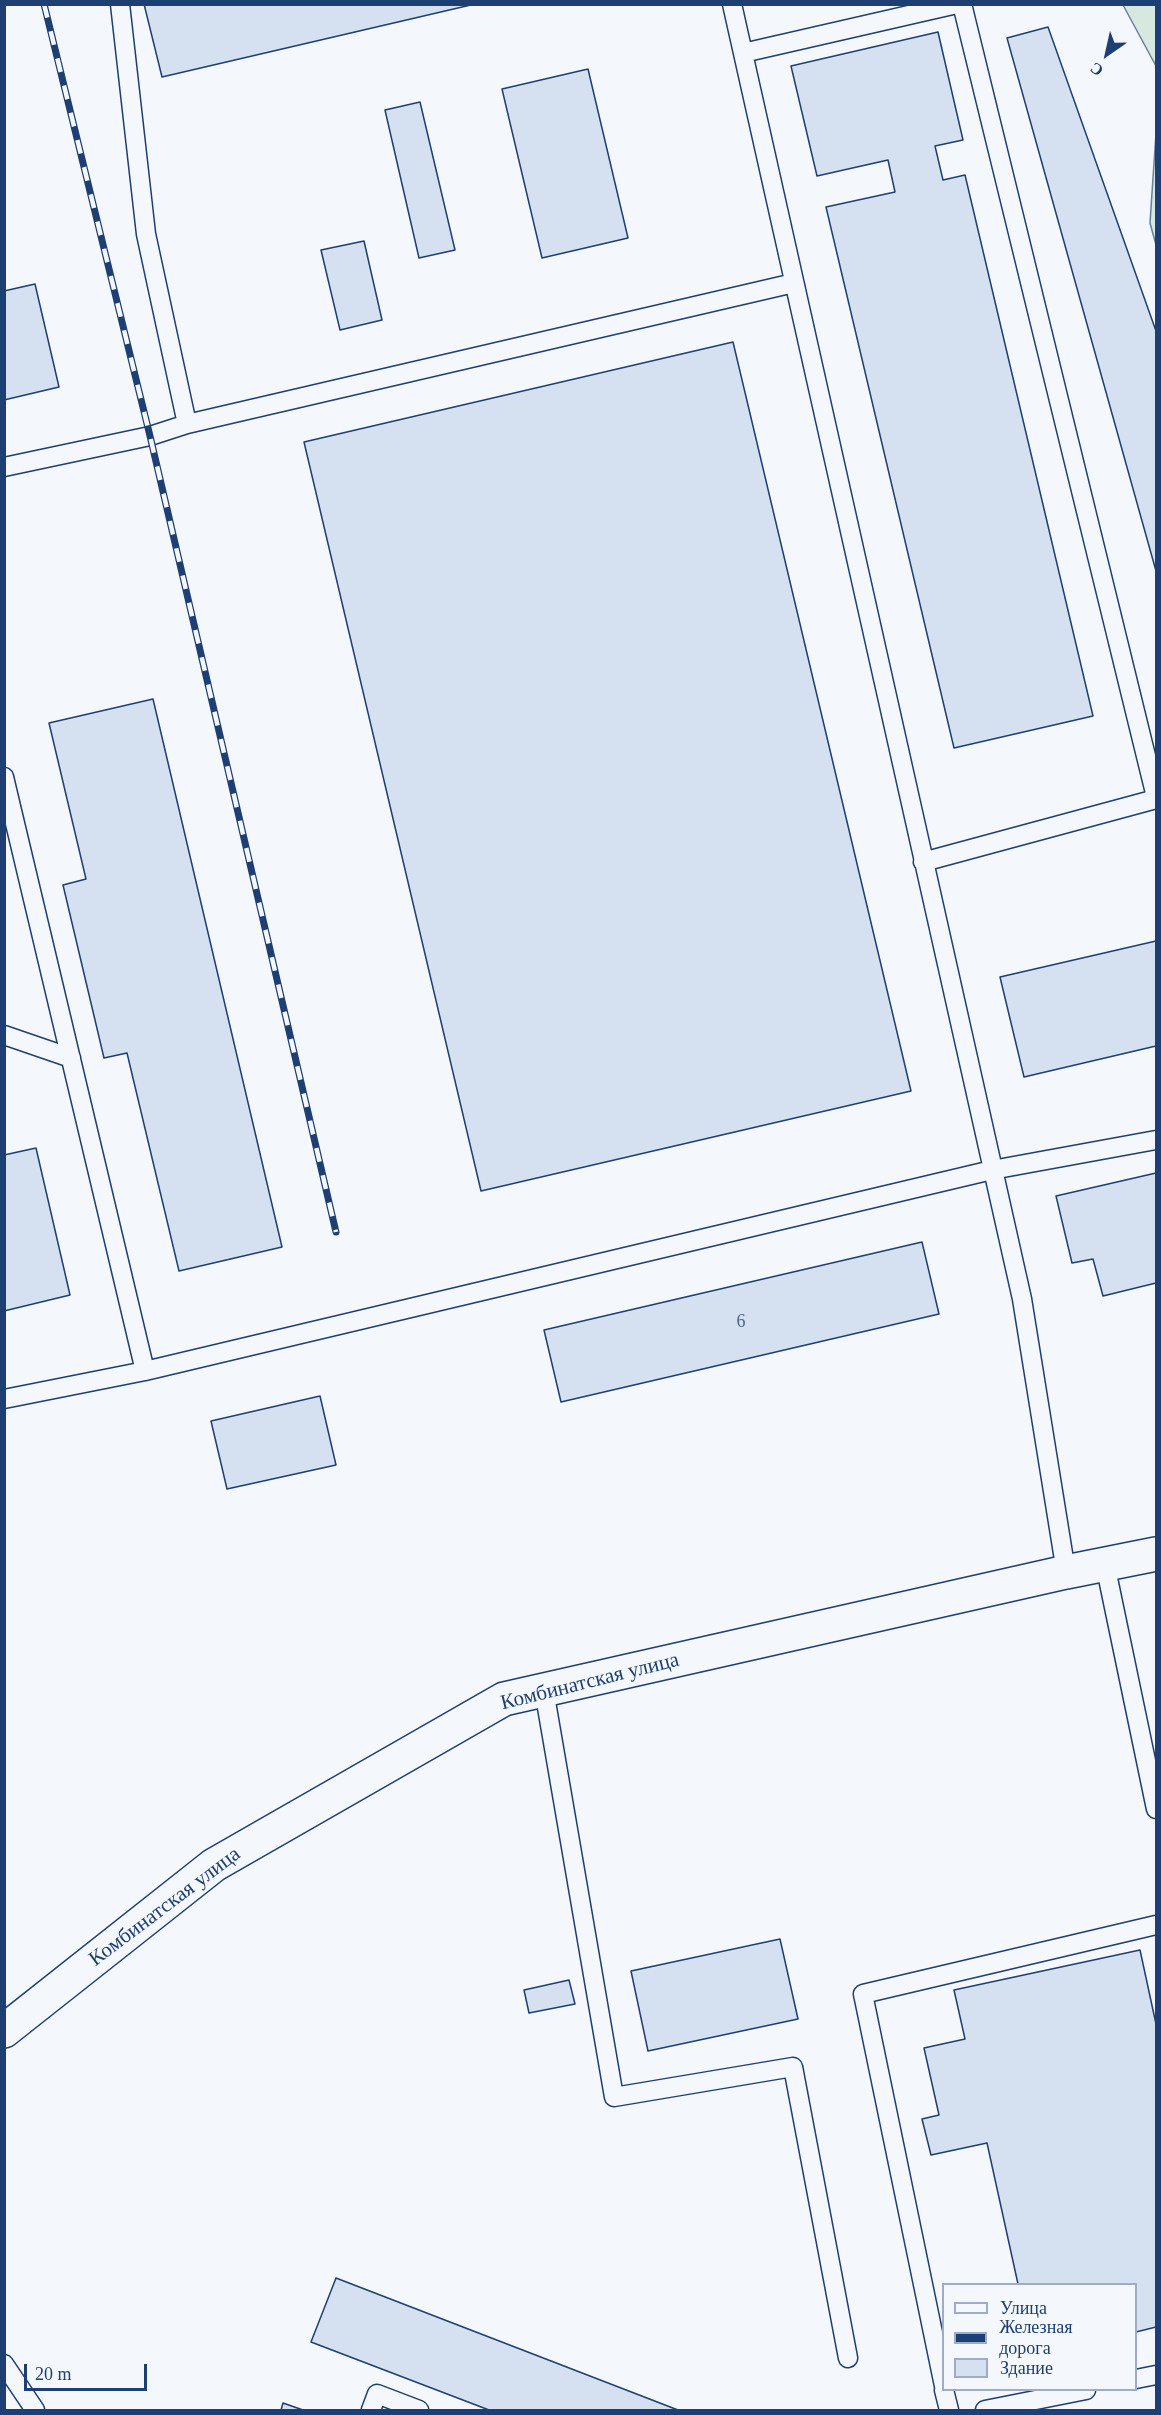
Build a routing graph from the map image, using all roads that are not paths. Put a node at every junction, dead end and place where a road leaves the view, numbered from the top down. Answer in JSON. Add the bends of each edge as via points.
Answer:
{"nodes":[{"id":1,"x":120,"y":4,"type":"edge"},
{"id":2,"x":732,"y":4,"type":"edge"},
{"id":3,"x":957,"y":4,"type":"edge"},
{"id":4,"x":962,"y":4,"type":"edge"},
{"id":5,"x":743,"y":53,"type":"junction"},
{"id":6,"x":794,"y":283,"type":"junction"},
{"id":7,"x":187,"y":424,"type":"junction"},
{"id":8,"x":4,"y":467,"type":"edge"},
{"id":9,"x":4,"y":777,"type":"edge"},
{"id":10,"x":1156,"y":798,"type":"edge"},
{"id":11,"x":923,"y":862,"type":"junction"},
{"id":12,"x":4,"y":1035,"type":"edge"},
{"id":13,"x":71,"y":1058,"type":"junction"},
{"id":14,"x":1156,"y":1140,"type":"edge"},
{"id":15,"x":993,"y":1170,"type":"junction"},
{"id":16,"x":145,"y":1371,"type":"junction"},
{"id":17,"x":4,"y":1400,"type":"edge"},
{"id":18,"x":1156,"y":1554,"type":"edge"},
{"id":19,"x":1105,"y":1564,"type":"junction"},
{"id":20,"x":1066,"y":1572,"type":"junction"},
{"id":21,"x":544,"y":1690,"type":"junction"},
{"id":22,"x":1156,"y":1809,"type":"edge"},
{"id":23,"x":1156,"y":1925,"type":"edge"},
{"id":24,"x":4,"y":2031,"type":"edge"},
{"id":25,"x":848,"y":2358,"type":"dead end"},
{"id":26,"x":4,"y":2364,"type":"edge"},
{"id":27,"x":1156,"y":2375,"type":"edge"},
{"id":28,"x":942,"y":2378,"type":"edge"},
{"id":29,"x":1137,"y":2379,"type":"edge"},
{"id":30,"x":945,"y":2391,"type":"edge"},
{"id":31,"x":1081,"y":2391,"type":"edge"},
{"id":32,"x":35,"y":2410,"type":"edge"},
{"id":33,"x":371,"y":2410,"type":"edge"},
{"id":34,"x":419,"y":2410,"type":"edge"},
{"id":35,"x":949,"y":2410,"type":"edge"},
{"id":36,"x":986,"y":2410,"type":"edge"}],
"edges":[{"from":1,"to":7,"type":"lane","via":[[146,234]]},
{"from":2,"to":5,"type":"lane"},
{"from":3,"to":5,"type":"lane"},
{"from":4,"to":10,"type":"lane"},
{"from":5,"to":6,"type":"lane"},
{"from":6,"to":7,"type":"lane"},
{"from":6,"to":11,"type":"lane"},
{"from":7,"to":8,"type":"lane","via":[[150,436]]},
{"from":9,"to":13,"type":"lane"},
{"from":10,"to":11,"type":"lane"},
{"from":11,"to":15,"type":"lane"},
{"from":12,"to":13,"type":"lane"},
{"from":13,"to":16,"type":"lane"},
{"from":14,"to":15,"type":"lane"},
{"from":15,"to":16,"type":"lane"},
{"from":15,"to":20,"type":"lane","via":[[1022,1299]]},
{"from":16,"to":17,"type":"lane"},
{"from":18,"to":19,"type":"street","name":"Комбинатская улица"},
{"from":19,"to":20,"type":"street","name":"Комбинатская улица"},
{"from":19,"to":22,"type":"lane"},
{"from":20,"to":21,"type":"street","name":"Комбинатская улица"},
{"from":21,"to":24,"type":"street","name":"Комбинатская улица","via":[[504,1699],[214,1865]]},
{"from":21,"to":25,"type":"lane","via":[[614,2097],[792,2067]]},
{"from":23,"to":28,"type":"lane","via":[[862,1994]]},
{"from":26,"to":32,"type":"lane"},
{"from":27,"to":29,"type":"lane"},
{"from":30,"to":35,"type":"lane"},
{"from":31,"to":36,"type":"lane"},
{"from":33,"to":34,"type":"lane","via":[[377,2394]]}]}
